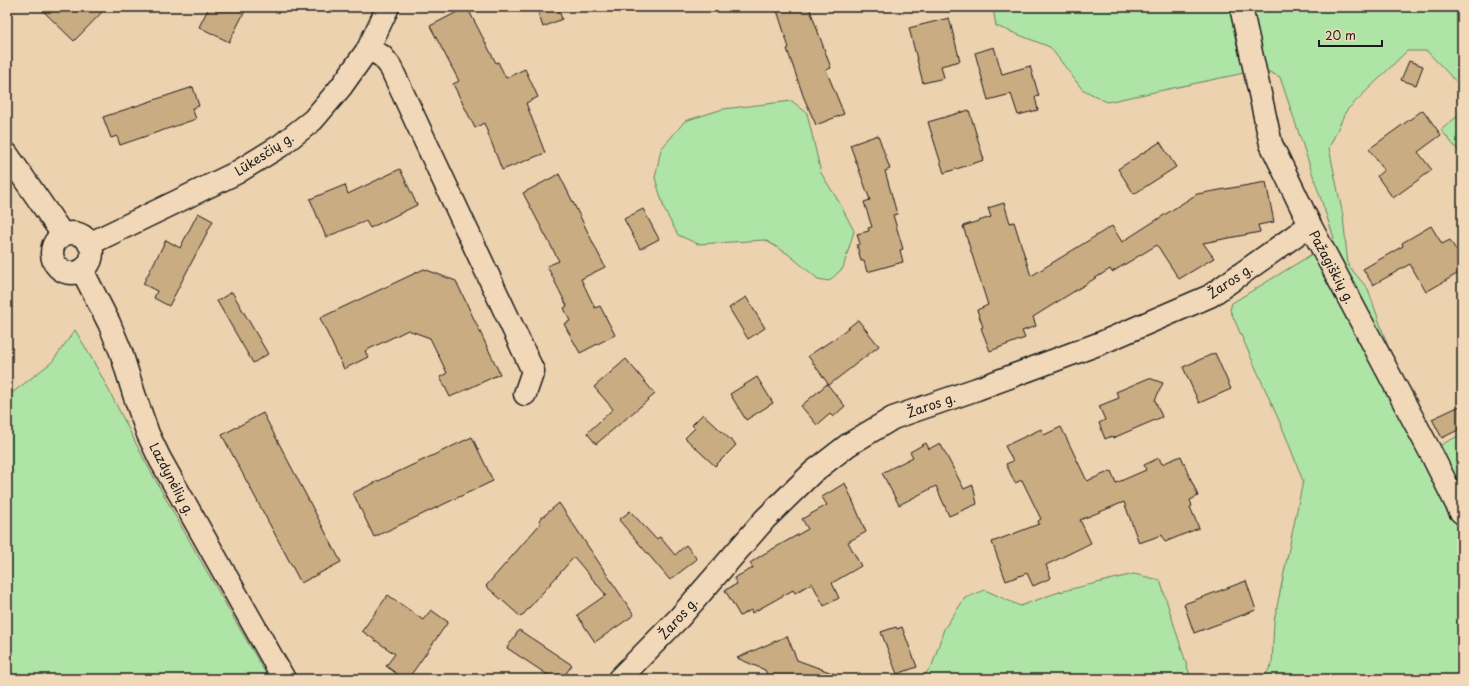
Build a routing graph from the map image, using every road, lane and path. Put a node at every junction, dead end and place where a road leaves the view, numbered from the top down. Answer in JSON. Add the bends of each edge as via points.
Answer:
{"nodes":[{"id":1,"x":388,"y":7,"type":"edge"},
{"id":2,"x":1241,"y":7,"type":"edge"},
{"id":3,"x":368,"y":49,"type":"junction"},
{"id":4,"x":7,"y":154,"type":"edge"},
{"id":5,"x":1310,"y":225,"type":"junction"},
{"id":6,"x":63,"y":235,"type":"junction"},
{"id":7,"x":90,"y":244,"type":"junction"},
{"id":8,"x":82,"y":270,"type":"junction"},
{"id":9,"x":525,"y":394,"type":"dead end"},
{"id":10,"x":1462,"y":513,"type":"edge"},
{"id":11,"x":284,"y":679,"type":"edge"},
{"id":12,"x":618,"y":679,"type":"edge"}],
"edges":[{"from":1,"to":3,"type":"street","name":"Lūkesčių g."},
{"from":2,"to":5,"type":"street","name":"Pažagiškių g.","via":[[1271,144]]},
{"from":3,"to":7,"type":"street","name":"Lūkesčių g.","via":[[341,88],[313,120],[280,146],[236,173]]},
{"from":3,"to":9,"type":"street","via":[[382,56],[390,66],[533,370]]},
{"from":4,"to":6,"type":"street"},
{"from":5,"to":10,"type":"street","name":"Pažagiškių g."},
{"from":5,"to":12,"type":"street","name":"Žaros g.","via":[[1210,296],[1101,343],[893,418],[848,445],[813,472],[765,519],[679,618]]},
{"from":6,"to":7,"type":"street","via":[[78,234]]},
{"from":6,"to":8,"type":"street","via":[[56,240],[52,248],[52,257],[56,265],[63,271],[72,273]]},
{"from":7,"to":8,"type":"street","via":[[92,254],[89,263]]},
{"from":8,"to":11,"type":"street","name":"Lazdynėlių g.","via":[[121,352],[146,428],[160,459]]}]}
